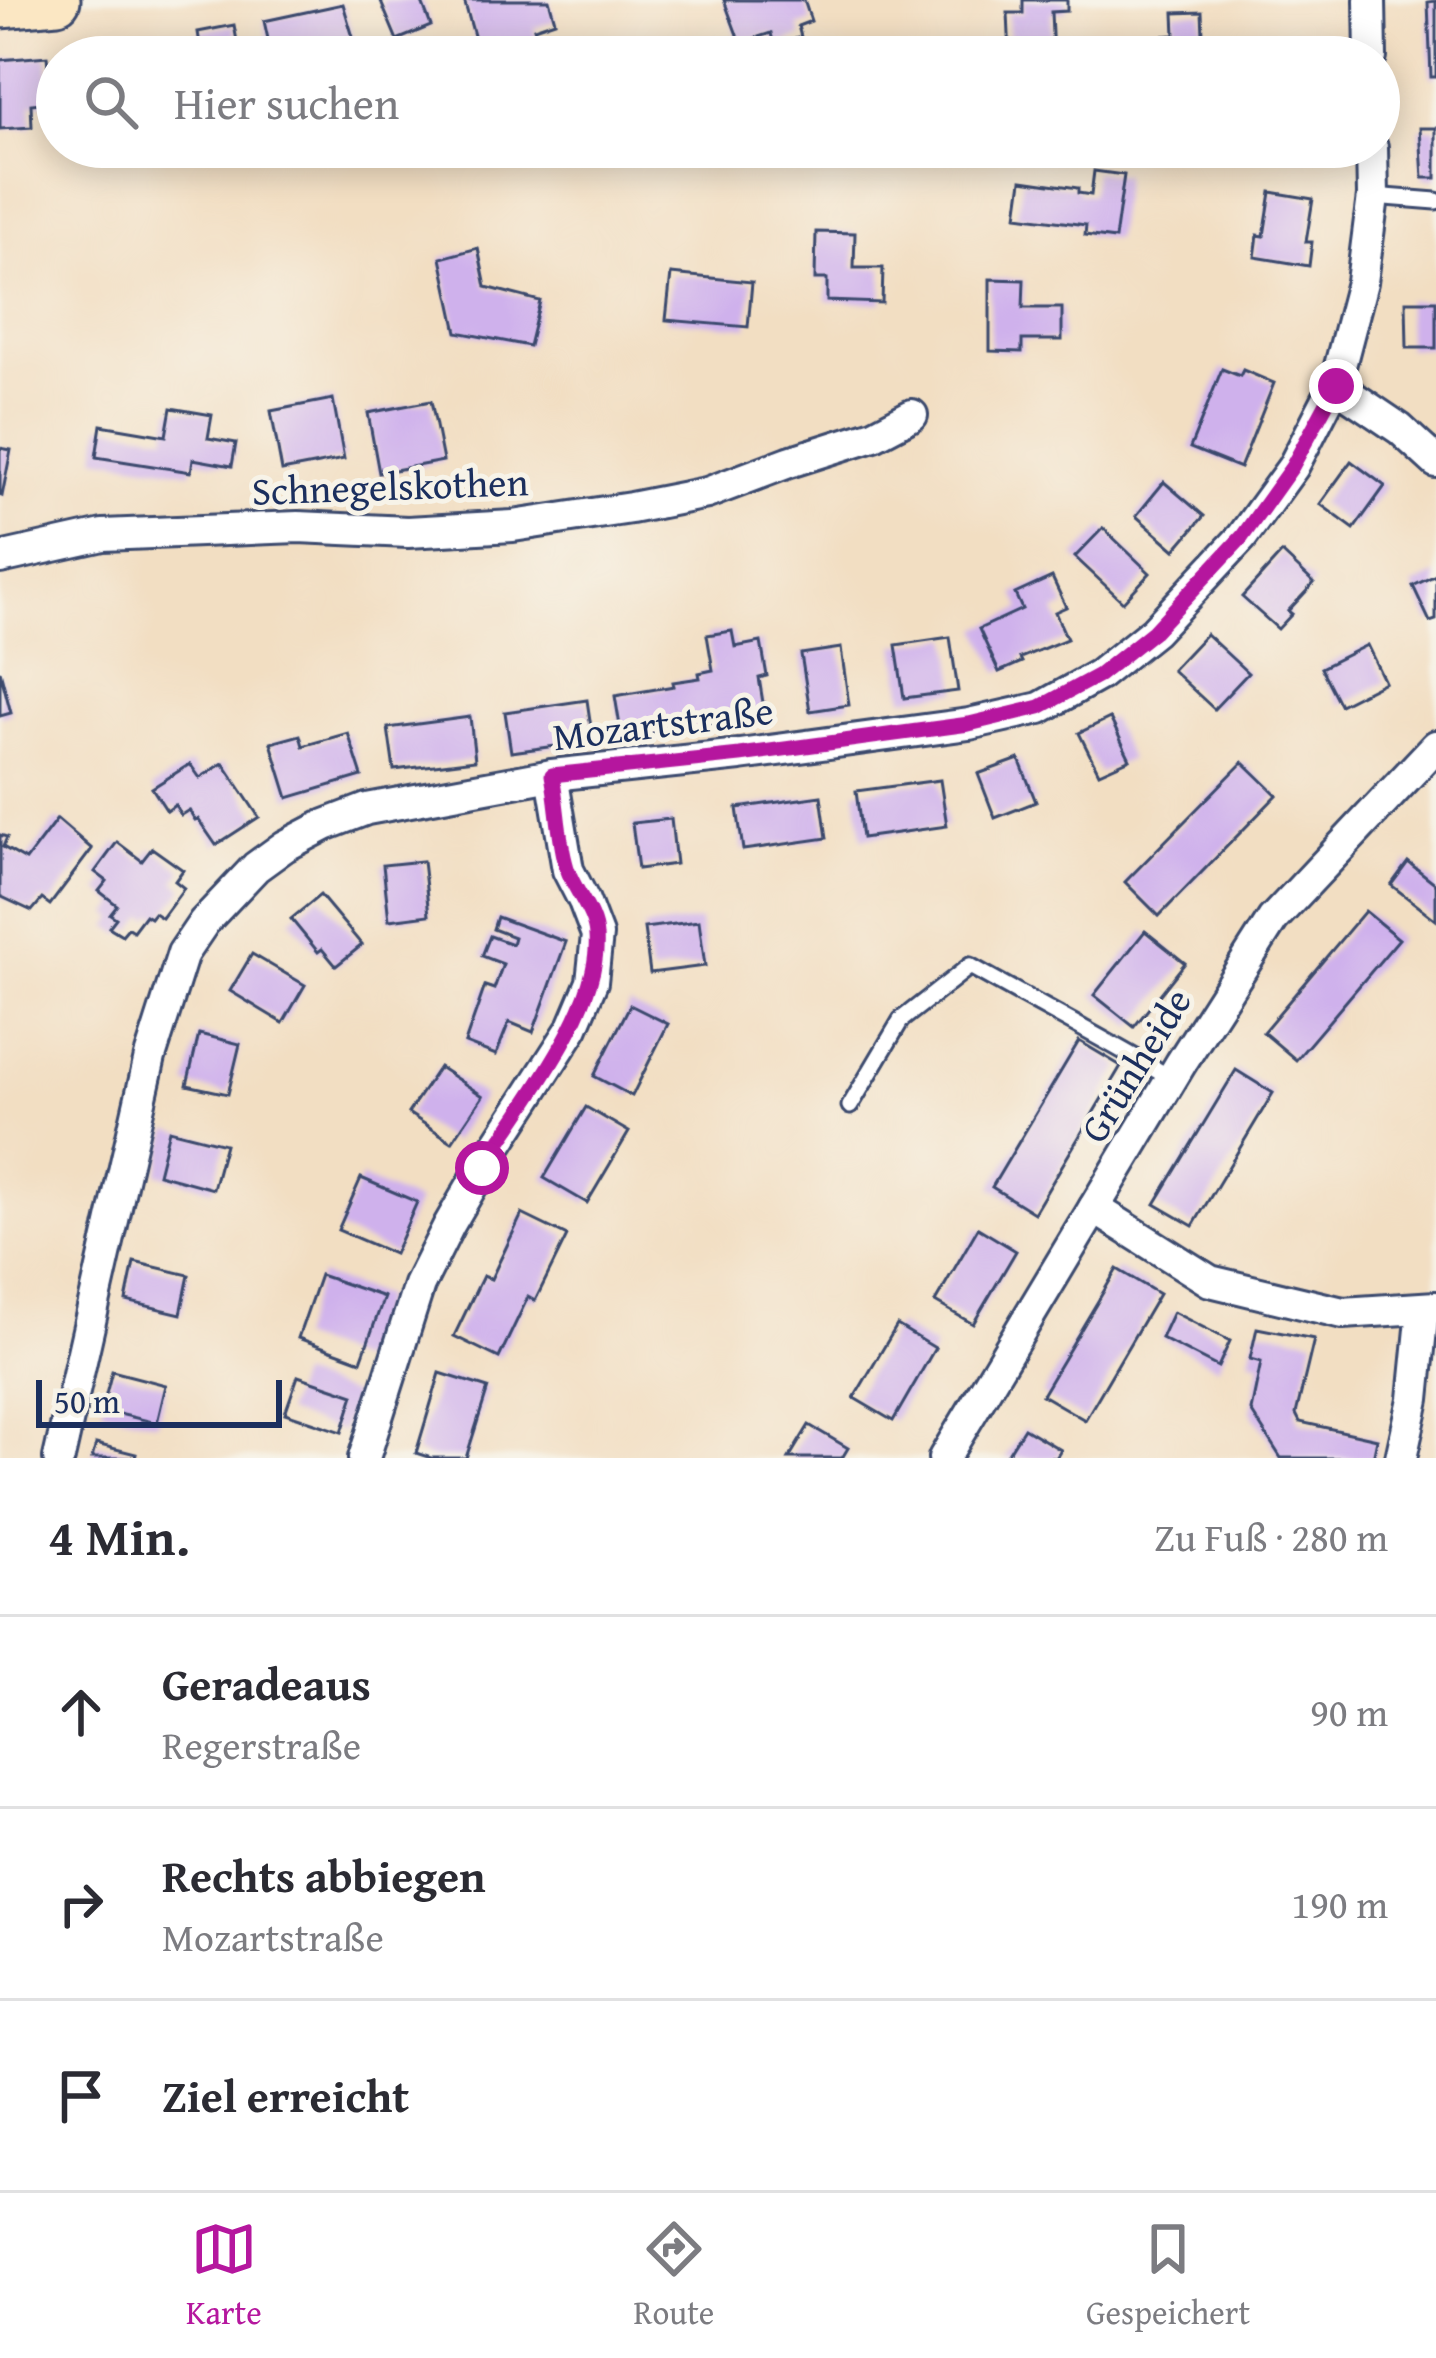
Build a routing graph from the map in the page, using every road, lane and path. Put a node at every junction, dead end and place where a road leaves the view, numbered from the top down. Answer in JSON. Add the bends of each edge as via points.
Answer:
{"nodes":[{"id":1,"x":57,"y":0,"type":"edge"},
{"id":2,"x":1370,"y":0,"type":"edge"},
{"id":3,"x":0,"y":5,"type":"edge"},
{"id":4,"x":1371,"y":36,"type":"edge"},
{"id":5,"x":1372,"y":168,"type":"edge"},
{"id":6,"x":1373,"y":196,"type":"junction"},
{"id":7,"x":1436,"y":201,"type":"edge"},
{"id":8,"x":1336,"y":386,"type":"junction"},
{"id":9,"x":912,"y":415,"type":"dead end"},
{"id":10,"x":1436,"y":462,"type":"edge"},
{"id":11,"x":0,"y":558,"type":"edge"},
{"id":12,"x":1436,"y":746,"type":"edge"},
{"id":13,"x":552,"y":775,"type":"junction"},
{"id":14,"x":1172,"y":1079,"type":"junction"},
{"id":15,"x":850,"y":1106,"type":"dead end"},
{"id":16,"x":1094,"y":1208,"type":"junction"},
{"id":17,"x":1429,"y":1308,"type":"edge"},
{"id":18,"x":59,"y":1458,"type":"edge"},
{"id":19,"x":364,"y":1458,"type":"edge"},
{"id":20,"x":944,"y":1458,"type":"edge"},
{"id":21,"x":1401,"y":1458,"type":"edge"}],
"edges":[{"from":1,"to":3,"type":"street"},
{"from":2,"to":4,"type":"street"},
{"from":5,"to":6,"type":"street","name":"Mozartstraße"},
{"from":6,"to":7,"type":"lane"},
{"from":6,"to":8,"type":"street","name":"Mozartstraße"},
{"from":8,"to":10,"type":"street"},
{"from":8,"to":13,"type":"street","name":"Mozartstraße","via":[[1242,537],[1154,631],[1099,675],[1040,707],[969,724]]},
{"from":9,"to":11,"type":"street","name":"Schnegelskothen","via":[[707,493],[631,508],[408,532],[298,527],[103,536]]},
{"from":12,"to":14,"type":"street","name":"Grünheide","via":[[1274,919]]},
{"from":13,"to":18,"type":"street","name":"Mozartstraße","via":[[367,809],[325,825],[256,867],[203,922],[183,953],[150,1057]]},
{"from":13,"to":19,"type":"street","via":[[568,870],[597,934],[592,982],[419,1285]]},
{"from":14,"to":15,"type":"lane","via":[[970,966],[901,1021]]},
{"from":14,"to":16,"type":"street","name":"Grünheide"},
{"from":16,"to":17,"type":"street","via":[[1210,1281],[1343,1313]]},
{"from":16,"to":20,"type":"street","name":"Grünheide"},
{"from":17,"to":21,"type":"street"}]}
